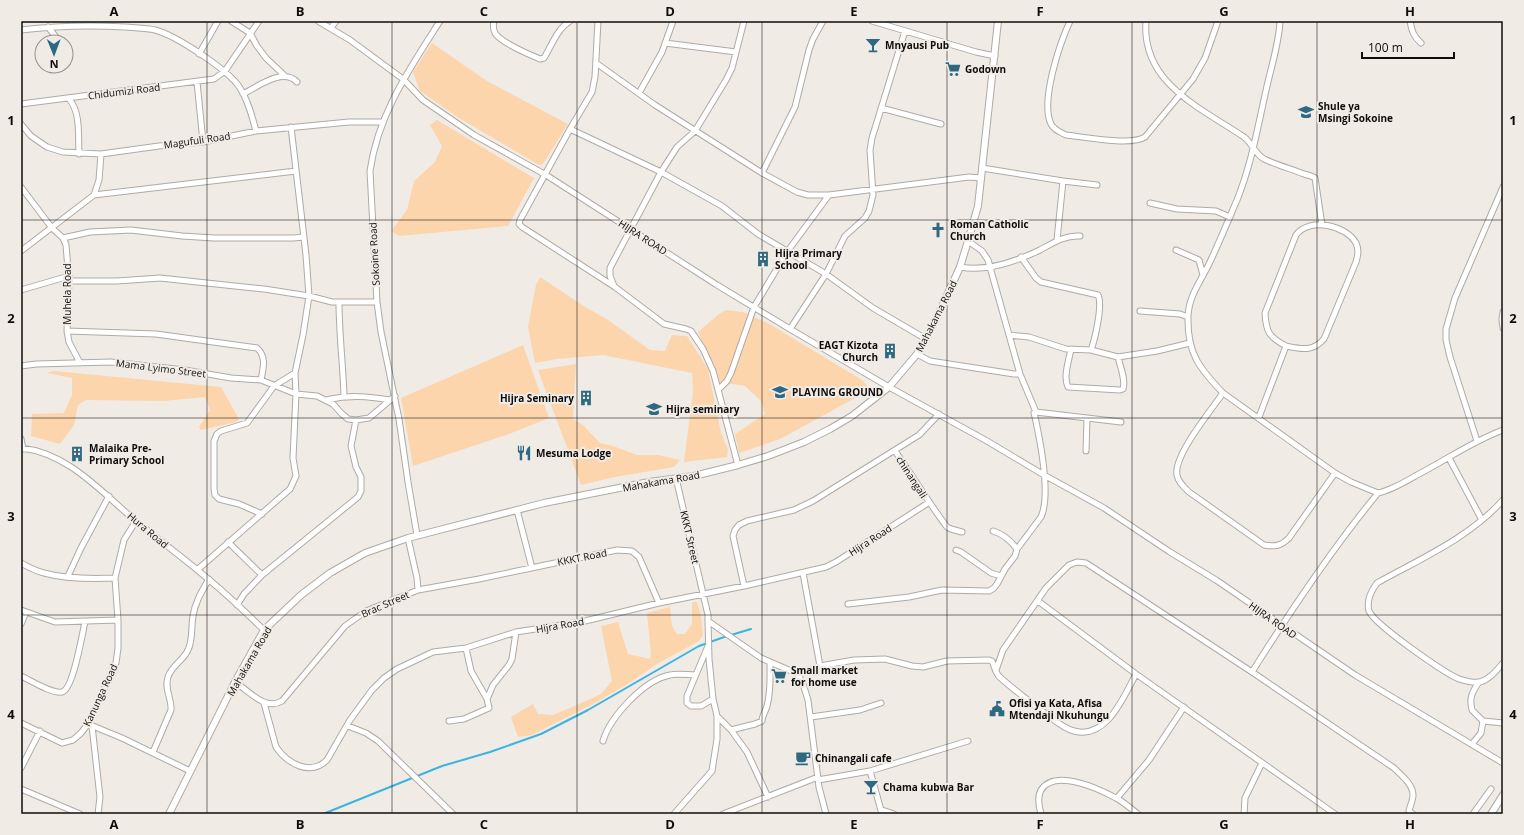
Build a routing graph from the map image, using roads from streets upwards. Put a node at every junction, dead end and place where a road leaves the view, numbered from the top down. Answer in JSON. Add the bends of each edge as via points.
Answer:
{"nodes":[{"id":1,"x":218,"y":21,"type":"edge"},
{"id":2,"x":231,"y":21,"type":"edge"},
{"id":3,"x":259,"y":21,"type":"edge"},
{"id":4,"x":318,"y":21,"type":"edge"},
{"id":5,"x":336,"y":21,"type":"edge"},
{"id":6,"x":440,"y":21,"type":"edge"},
{"id":7,"x":494,"y":21,"type":"edge"},
{"id":8,"x":570,"y":21,"type":"edge"},
{"id":9,"x":598,"y":21,"type":"edge"},
{"id":10,"x":673,"y":21,"type":"edge"},
{"id":11,"x":744,"y":21,"type":"edge"},
{"id":12,"x":823,"y":21,"type":"edge"},
{"id":13,"x":872,"y":21,"type":"edge"},
{"id":14,"x":998,"y":21,"type":"edge"},
{"id":15,"x":1070,"y":21,"type":"edge"},
{"id":16,"x":1146,"y":21,"type":"edge"},
{"id":17,"x":1218,"y":21,"type":"edge"},
{"id":18,"x":1280,"y":21,"type":"edge"},
{"id":19,"x":1410,"y":21,"type":"edge"},
{"id":20,"x":887,"y":23,"type":"edge"},
{"id":21,"x":109,"y":24,"type":"edge"},
{"id":22,"x":51,"y":25,"type":"edge"},
{"id":23,"x":331,"y":28,"type":"junction"},
{"id":24,"x":21,"y":30,"type":"edge"},
{"id":25,"x":905,"y":31,"type":"junction"},
{"id":26,"x":250,"y":33,"type":"junction"},
{"id":27,"x":56,"y":34,"type":"edge"},
{"id":28,"x":665,"y":43,"type":"junction"},
{"id":29,"x":1421,"y":43,"type":"dead end"},
{"id":30,"x":736,"y":52,"type":"junction"},
{"id":31,"x":199,"y":54,"type":"junction"},
{"id":32,"x":995,"y":56,"type":"junction"},
{"id":33,"x":596,"y":63,"type":"junction"},
{"id":34,"x":225,"y":71,"type":"junction"},
{"id":35,"x":285,"y":76,"type":"junction"},
{"id":36,"x":403,"y":79,"type":"junction"},
{"id":37,"x":197,"y":82,"type":"junction"},
{"id":38,"x":297,"y":82,"type":"dead end"},
{"id":39,"x":639,"y":93,"type":"junction"},
{"id":40,"x":243,"y":94,"type":"junction"},
{"id":41,"x":1181,"y":95,"type":"junction"},
{"id":42,"x":69,"y":99,"type":"junction"},
{"id":43,"x":21,"y":104,"type":"edge"},
{"id":44,"x":882,"y":108,"type":"junction"},
{"id":45,"x":382,"y":122,"type":"junction"},
{"id":46,"x":21,"y":124,"type":"edge"},
{"id":47,"x":941,"y":124,"type":"dead end"},
{"id":48,"x":291,"y":127,"type":"junction"},
{"id":49,"x":570,"y":129,"type":"junction"},
{"id":50,"x":256,"y":131,"type":"junction"},
{"id":51,"x":695,"y":131,"type":"junction"},
{"id":52,"x":202,"y":142,"type":"junction"},
{"id":53,"x":1254,"y":148,"type":"junction"},
{"id":54,"x":79,"y":154,"type":"junction"},
{"id":55,"x":101,"y":154,"type":"junction"},
{"id":56,"x":982,"y":168,"type":"junction"},
{"id":57,"x":296,"y":171,"type":"junction"},
{"id":58,"x":661,"y":172,"type":"junction"},
{"id":59,"x":762,"y":173,"type":"junction"},
{"id":60,"x":546,"y":175,"type":"junction"},
{"id":61,"x":981,"y":178,"type":"junction"},
{"id":62,"x":1063,"y":181,"type":"junction"},
{"id":63,"x":1097,"y":185,"type":"dead end"},
{"id":64,"x":21,"y":187,"type":"edge"},
{"id":65,"x":1503,"y":187,"type":"edge"},
{"id":66,"x":873,"y":190,"type":"junction"},
{"id":67,"x":94,"y":195,"type":"junction"},
{"id":68,"x":829,"y":195,"type":"junction"},
{"id":69,"x":1150,"y":203,"type":"dead end"},
{"id":70,"x":1230,"y":217,"type":"junction"},
{"id":71,"x":1322,"y":225,"type":"junction"},
{"id":72,"x":52,"y":228,"type":"junction"},
{"id":73,"x":630,"y":229,"type":"junction"},
{"id":74,"x":1080,"y":236,"type":"dead end"},
{"id":75,"x":304,"y":237,"type":"junction"},
{"id":76,"x":63,"y":238,"type":"junction"},
{"id":77,"x":1057,"y":240,"type":"junction"},
{"id":78,"x":968,"y":241,"type":"junction"},
{"id":79,"x":1176,"y":250,"type":"dead end"},
{"id":80,"x":21,"y":251,"type":"edge"},
{"id":81,"x":787,"y":252,"type":"junction"},
{"id":82,"x":1021,"y":257,"type":"junction"},
{"id":83,"x":960,"y":267,"type":"junction"},
{"id":84,"x":990,"y":267,"type":"junction"},
{"id":85,"x":826,"y":274,"type":"junction"},
{"id":86,"x":1203,"y":274,"type":"junction"},
{"id":87,"x":69,"y":278,"type":"junction"},
{"id":88,"x":615,"y":287,"type":"junction"},
{"id":89,"x":21,"y":290,"type":"edge"},
{"id":90,"x":309,"y":296,"type":"junction"},
{"id":91,"x":339,"y":302,"type":"junction"},
{"id":92,"x":376,"y":302,"type":"junction"},
{"id":93,"x":754,"y":307,"type":"junction"},
{"id":94,"x":1140,"y":311,"type":"dead end"},
{"id":95,"x":1503,"y":312,"type":"edge"},
{"id":96,"x":1188,"y":317,"type":"junction"},
{"id":97,"x":1503,"y":328,"type":"edge"},
{"id":98,"x":790,"y":329,"type":"junction"},
{"id":99,"x":67,"y":331,"type":"junction"},
{"id":100,"x":1009,"y":336,"type":"junction"},
{"id":101,"x":926,"y":339,"type":"junction"},
{"id":102,"x":1190,"y":343,"type":"junction"},
{"id":103,"x":1286,"y":346,"type":"junction"},
{"id":104,"x":1071,"y":349,"type":"junction"},
{"id":105,"x":1092,"y":350,"type":"junction"},
{"id":106,"x":917,"y":354,"type":"junction"},
{"id":107,"x":1118,"y":357,"type":"junction"},
{"id":108,"x":80,"y":363,"type":"junction"},
{"id":109,"x":21,"y":366,"type":"edge"},
{"id":110,"x":295,"y":373,"type":"junction"},
{"id":111,"x":1020,"y":374,"type":"junction"},
{"id":112,"x":261,"y":380,"type":"junction"},
{"id":113,"x":274,"y":386,"type":"junction"},
{"id":114,"x":889,"y":388,"type":"junction"},
{"id":115,"x":718,"y":390,"type":"junction"},
{"id":116,"x":1224,"y":393,"type":"junction"},
{"id":117,"x":296,"y":394,"type":"junction"},
{"id":118,"x":344,"y":396,"type":"junction"},
{"id":119,"x":395,"y":396,"type":"junction"},
{"id":120,"x":326,"y":400,"type":"junction"},
{"id":121,"x":390,"y":400,"type":"junction"},
{"id":122,"x":1036,"y":412,"type":"junction"},
{"id":123,"x":939,"y":414,"type":"junction"},
{"id":124,"x":1259,"y":417,"type":"junction"},
{"id":125,"x":1087,"y":418,"type":"junction"},
{"id":126,"x":356,"y":420,"type":"junction"},
{"id":127,"x":1121,"y":422,"type":"dead end"},
{"id":128,"x":1503,"y":430,"type":"edge"},
{"id":129,"x":21,"y":439,"type":"edge"},
{"id":130,"x":1477,"y":441,"type":"junction"},
{"id":131,"x":22,"y":448,"type":"edge"},
{"id":132,"x":895,"y":451,"type":"junction"},
{"id":133,"x":1086,"y":451,"type":"dead end"},
{"id":134,"x":1449,"y":458,"type":"junction"},
{"id":135,"x":738,"y":465,"type":"junction"},
{"id":136,"x":1336,"y":472,"type":"junction"},
{"id":137,"x":1044,"y":475,"type":"junction"},
{"id":138,"x":676,"y":478,"type":"junction"},
{"id":139,"x":1378,"y":493,"type":"junction"},
{"id":140,"x":109,"y":496,"type":"junction"},
{"id":141,"x":1503,"y":500,"type":"edge"},
{"id":142,"x":928,"y":503,"type":"junction"},
{"id":143,"x":517,"y":510,"type":"junction"},
{"id":144,"x":262,"y":514,"type":"junction"},
{"id":145,"x":1482,"y":520,"type":"junction"},
{"id":146,"x":136,"y":521,"type":"junction"},
{"id":147,"x":993,"y":531,"type":"dead end"},
{"id":148,"x":962,"y":532,"type":"dead end"},
{"id":149,"x":417,"y":535,"type":"junction"},
{"id":150,"x":408,"y":538,"type":"junction"},
{"id":151,"x":228,"y":542,"type":"junction"},
{"id":152,"x":1017,"y":549,"type":"junction"},
{"id":153,"x":956,"y":550,"type":"dead end"},
{"id":154,"x":21,"y":563,"type":"edge"},
{"id":155,"x":532,"y":568,"type":"junction"},
{"id":156,"x":197,"y":570,"type":"junction"},
{"id":157,"x":803,"y":573,"type":"junction"},
{"id":158,"x":262,"y":575,"type":"junction"},
{"id":159,"x":68,"y":576,"type":"junction"},
{"id":160,"x":1001,"y":576,"type":"junction"},
{"id":161,"x":115,"y":578,"type":"junction"},
{"id":162,"x":209,"y":579,"type":"junction"},
{"id":163,"x":744,"y":586,"type":"junction"},
{"id":164,"x":418,"y":590,"type":"junction"},
{"id":165,"x":703,"y":595,"type":"junction"},
{"id":166,"x":1038,"y":601,"type":"junction"},
{"id":167,"x":659,"y":604,"type":"junction"},
{"id":168,"x":848,"y":604,"type":"dead end"},
{"id":169,"x":237,"y":606,"type":"junction"},
{"id":170,"x":23,"y":611,"type":"edge"},
{"id":171,"x":118,"y":620,"type":"junction"},
{"id":172,"x":708,"y":621,"type":"junction"},
{"id":173,"x":85,"y":622,"type":"junction"},
{"id":174,"x":21,"y":624,"type":"edge"},
{"id":175,"x":1281,"y":626,"type":"junction"},
{"id":176,"x":264,"y":630,"type":"junction"},
{"id":177,"x":516,"y":632,"type":"junction"},
{"id":178,"x":709,"y":644,"type":"junction"},
{"id":179,"x":466,"y":648,"type":"junction"},
{"id":180,"x":770,"y":663,"type":"junction"},
{"id":181,"x":1503,"y":663,"type":"edge"},
{"id":182,"x":820,"y":666,"type":"junction"},
{"id":183,"x":996,"y":670,"type":"junction"},
{"id":184,"x":1252,"y":672,"type":"junction"},
{"id":185,"x":798,"y":674,"type":"junction"},
{"id":186,"x":1136,"y":674,"type":"junction"},
{"id":187,"x":695,"y":675,"type":"junction"},
{"id":188,"x":21,"y":676,"type":"edge"},
{"id":189,"x":235,"y":682,"type":"junction"},
{"id":190,"x":1479,"y":682,"type":"junction"},
{"id":191,"x":487,"y":699,"type":"junction"},
{"id":192,"x":713,"y":699,"type":"junction"},
{"id":193,"x":264,"y":703,"type":"junction"},
{"id":194,"x":881,"y":703,"type":"dead end"},
{"id":195,"x":1184,"y":707,"type":"junction"},
{"id":196,"x":717,"y":716,"type":"junction"},
{"id":197,"x":811,"y":717,"type":"junction"},
{"id":198,"x":449,"y":721,"type":"dead end"},
{"id":199,"x":1483,"y":721,"type":"junction"},
{"id":200,"x":21,"y":722,"type":"edge"},
{"id":201,"x":1503,"y":723,"type":"edge"},
{"id":202,"x":90,"y":725,"type":"junction"},
{"id":203,"x":348,"y":726,"type":"junction"},
{"id":204,"x":731,"y":730,"type":"junction"},
{"id":205,"x":40,"y":731,"type":"junction"},
{"id":206,"x":603,"y":741,"type":"dead end"},
{"id":207,"x":968,"y":741,"type":"dead end"},
{"id":208,"x":1472,"y":744,"type":"junction"},
{"id":209,"x":153,"y":752,"type":"junction"},
{"id":210,"x":1262,"y":763,"type":"junction"},
{"id":211,"x":1503,"y":763,"type":"edge"},
{"id":212,"x":21,"y":768,"type":"edge"},
{"id":213,"x":190,"y":771,"type":"junction"},
{"id":214,"x":870,"y":771,"type":"junction"},
{"id":215,"x":818,"y":779,"type":"junction"},
{"id":216,"x":21,"y":789,"type":"edge"},
{"id":217,"x":1491,"y":789,"type":"dead end"},
{"id":218,"x":1503,"y":795,"type":"edge"},
{"id":219,"x":768,"y":797,"type":"junction"},
{"id":220,"x":1117,"y":798,"type":"junction"},
{"id":221,"x":882,"y":812,"type":"edge"},
{"id":222,"x":1410,"y":813,"type":"edge"},
{"id":223,"x":80,"y":814,"type":"edge"},
{"id":224,"x":98,"y":814,"type":"edge"},
{"id":225,"x":169,"y":814,"type":"edge"},
{"id":226,"x":453,"y":814,"type":"edge"},
{"id":227,"x":674,"y":814,"type":"edge"},
{"id":228,"x":724,"y":814,"type":"edge"},
{"id":229,"x":826,"y":814,"type":"edge"},
{"id":230,"x":894,"y":814,"type":"edge"},
{"id":231,"x":1041,"y":814,"type":"edge"},
{"id":232,"x":1138,"y":814,"type":"edge"},
{"id":233,"x":1244,"y":814,"type":"edge"},
{"id":234,"x":1335,"y":814,"type":"edge"},
{"id":235,"x":1473,"y":814,"type":"edge"},
{"id":236,"x":1491,"y":814,"type":"edge"}],
"edges":[{"from":1,"to":31,"type":"street"},
{"from":2,"to":26,"type":"street"},
{"from":3,"to":26,"type":"street"},
{"from":4,"to":23,"type":"street"},
{"from":5,"to":23,"type":"street"},
{"from":6,"to":36,"type":"street","name":"Sokoine Road"},
{"from":7,"to":8,"type":"street","via":[[493,28],[497,36],[540,59],[544,58],[554,39]]},
{"from":9,"to":33,"type":"street"},
{"from":10,"to":28,"type":"street"},
{"from":11,"to":30,"type":"street"},
{"from":12,"to":59,"type":"street","via":[[809,50],[796,107]]},
{"from":13,"to":20,"type":"street"},
{"from":14,"to":32,"type":"street","name":"Mahakama Road"},
{"from":15,"to":41,"type":"street","via":[[1057,54],[1050,85],[1049,116],[1057,131],[1066,135],[1140,140]]},
{"from":16,"to":41,"type":"street","via":[[1146,42],[1151,57],[1163,78]]},
{"from":17,"to":41,"type":"street","via":[[1205,58]]},
{"from":18,"to":53,"type":"street"},
{"from":19,"to":29,"type":"street","via":[[1412,33]]},
{"from":20,"to":25,"type":"street"},
{"from":21,"to":22,"type":"street"},
{"from":21,"to":31,"type":"street","via":[[156,30],[182,42]]},
{"from":22,"to":24,"type":"street"},
{"from":22,"to":27,"type":"street"},
{"from":23,"to":36,"type":"street"},
{"from":25,"to":32,"type":"street"},
{"from":25,"to":44,"type":"street"},
{"from":26,"to":34,"type":"street"},
{"from":26,"to":35,"type":"street","via":[[266,58]]},
{"from":28,"to":30,"type":"street"},
{"from":28,"to":39,"type":"street"},
{"from":30,"to":51,"type":"street","via":[[726,80]]},
{"from":31,"to":34,"type":"street"},
{"from":32,"to":56,"type":"street","name":"Mahakama Road"},
{"from":33,"to":39,"type":"street"},
{"from":33,"to":49,"type":"street","via":[[596,78],[592,92]]},
{"from":34,"to":37,"type":"street","name":"Chidumizi Road","via":[[214,79]]},
{"from":34,"to":40,"type":"street"},
{"from":35,"to":38,"type":"street"},
{"from":35,"to":40,"type":"street","via":[[266,81]]},
{"from":36,"to":45,"type":"street","name":"Sokoine Road"},
{"from":36,"to":60,"type":"street","name":"HIJRA ROAD","via":[[423,100],[474,135]]},
{"from":37,"to":42,"type":"street","name":"Chidumizi Road"},
{"from":37,"to":52,"type":"street"},
{"from":39,"to":51,"type":"street"},
{"from":40,"to":50,"type":"street"},
{"from":41,"to":53,"type":"street","via":[[1246,139]]},
{"from":42,"to":43,"type":"street","name":"Chidumizi Road"},
{"from":42,"to":54,"type":"street","via":[[76,113]]},
{"from":44,"to":47,"type":"street"},
{"from":44,"to":66,"type":"street","via":[[870,150]]},
{"from":45,"to":48,"type":"street","name":"Magufuli Road"},
{"from":45,"to":92,"type":"street","name":"Sokoine Road","via":[[370,171]]},
{"from":46,"to":54,"type":"street","name":"Magufuli Road","via":[[31,136],[47,147]]},
{"from":48,"to":50,"type":"street","name":"Magufuli Road"},
{"from":48,"to":57,"type":"street"},
{"from":49,"to":58,"type":"street"},
{"from":49,"to":60,"type":"street"},
{"from":50,"to":52,"type":"street","name":"Magufuli Road"},
{"from":51,"to":58,"type":"street","via":[[676,147]]},
{"from":51,"to":59,"type":"street"},
{"from":52,"to":55,"type":"street","name":"Magufuli Road"},
{"from":53,"to":70,"type":"street"},
{"from":53,"to":71,"type":"street","via":[[1264,158],[1315,178]]},
{"from":54,"to":55,"type":"street","name":"Magufuli Road"},
{"from":55,"to":67,"type":"street","via":[[99,180]]},
{"from":56,"to":61,"type":"street","name":"Mahakama Road"},
{"from":56,"to":62,"type":"street"},
{"from":57,"to":67,"type":"street"},
{"from":57,"to":75,"type":"street"},
{"from":58,"to":73,"type":"street"},
{"from":58,"to":81,"type":"street","via":[[722,206],[758,234]]},
{"from":59,"to":68,"type":"street","via":[[796,192]]},
{"from":60,"to":73,"type":"street","name":"HIJRA ROAD"},
{"from":60,"to":88,"type":"street","via":[[519,224]]},
{"from":61,"to":66,"type":"street","via":[[969,177]]},
{"from":61,"to":78,"type":"street","name":"Mahakama Road","via":[[978,206]]},
{"from":62,"to":63,"type":"street"},
{"from":62,"to":77,"type":"street"},
{"from":64,"to":72,"type":"street"},
{"from":65,"to":130,"type":"street","via":[[1455,298],[1446,329],[1450,356]]},
{"from":66,"to":68,"type":"street"},
{"from":66,"to":85,"type":"street","via":[[869,211],[846,236]]},
{"from":67,"to":72,"type":"street"},
{"from":68,"to":81,"type":"street"},
{"from":69,"to":70,"type":"street","via":[[1216,211]]},
{"from":70,"to":86,"type":"street"},
{"from":71,"to":103,"type":"street","via":[[1309,226],[1296,235],[1265,313],[1270,336]]},
{"from":71,"to":103,"type":"street","via":[[1336,228],[1353,239],[1358,248],[1356,262],[1324,339],[1319,345],[1311,349]]},
{"from":72,"to":76,"type":"street"},
{"from":72,"to":80,"type":"street"},
{"from":73,"to":88,"type":"street","via":[[610,268],[610,276]]},
{"from":73,"to":93,"type":"street","name":"HIJRA ROAD"},
{"from":74,"to":77,"type":"street"},
{"from":75,"to":76,"type":"street","via":[[214,238],[131,230],[90,232]]},
{"from":75,"to":90,"type":"street"},
{"from":76,"to":87,"type":"street","name":"Muhela Road"},
{"from":77,"to":82,"type":"street"},
{"from":78,"to":83,"type":"street","name":"Mahakama Road"},
{"from":78,"to":84,"type":"street","via":[[986,256]]},
{"from":79,"to":86,"type":"street","via":[[1199,260]]},
{"from":81,"to":85,"type":"street"},
{"from":81,"to":93,"type":"street"},
{"from":82,"to":84,"type":"street"},
{"from":82,"to":105,"type":"street","via":[[1041,282],[1098,295],[1100,300]]},
{"from":83,"to":84,"type":"street"},
{"from":83,"to":101,"type":"street","name":"Mahakama Road"},
{"from":84,"to":100,"type":"street"},
{"from":85,"to":98,"type":"street"},
{"from":85,"to":101,"type":"street","via":[[873,308]]},
{"from":86,"to":96,"type":"street","via":[[1189,304]]},
{"from":87,"to":89,"type":"street"},
{"from":87,"to":90,"type":"street","via":[[117,281],[160,278]]},
{"from":87,"to":99,"type":"street","name":"Muhela Road"},
{"from":88,"to":115,"type":"street","via":[[664,324],[691,331],[709,360]]},
{"from":90,"to":91,"type":"street"},
{"from":90,"to":110,"type":"street"},
{"from":91,"to":92,"type":"street"},
{"from":91,"to":118,"type":"street"},
{"from":92,"to":119,"type":"street","name":"Sokoine Road"},
{"from":93,"to":98,"type":"street","name":"HIJRA ROAD"},
{"from":93,"to":115,"type":"street","via":[[731,373]]},
{"from":94,"to":96,"type":"street"},
{"from":95,"to":97,"type":"street"},
{"from":96,"to":102,"type":"street"},
{"from":98,"to":114,"type":"street","name":"HIJRA ROAD"},
{"from":99,"to":108,"type":"street","name":"Muhela Road","via":[[69,342]]},
{"from":99,"to":112,"type":"street","via":[[156,334],[257,348],[262,352],[264,361]]},
{"from":100,"to":104,"type":"street","via":[[1029,337]]},
{"from":100,"to":111,"type":"street"},
{"from":101,"to":106,"type":"street","name":"Mahakama Road"},
{"from":102,"to":107,"type":"street"},
{"from":102,"to":116,"type":"street","via":[[1192,353],[1208,377]]},
{"from":103,"to":124,"type":"street"},
{"from":104,"to":105,"type":"street"},
{"from":104,"to":107,"type":"street","via":[[1066,384],[1068,387],[1123,389],[1123,376]]},
{"from":105,"to":107,"type":"street"},
{"from":106,"to":111,"type":"street","via":[[930,361]]},
{"from":106,"to":114,"type":"street","name":"Mahakama Road"},
{"from":108,"to":109,"type":"street","name":"Mama Lyimo Street"},
{"from":108,"to":112,"type":"street","name":"Mama Lyimo Street","via":[[111,362]]},
{"from":110,"to":113,"type":"street"},
{"from":110,"to":117,"type":"street"},
{"from":111,"to":122,"type":"street"},
{"from":112,"to":113,"type":"street","name":"Mama Lyimo Street"},
{"from":113,"to":117,"type":"street","name":"Mama Lyimo Street"},
{"from":113,"to":144,"type":"street","via":[[247,423],[221,431],[214,441],[215,495],[219,499]]},
{"from":114,"to":123,"type":"street","name":"HIJRA ROAD"},
{"from":114,"to":135,"type":"street","name":"Mahakama Road","via":[[852,416],[804,442]]},
{"from":115,"to":135,"type":"street"},
{"from":116,"to":124,"type":"street"},
{"from":116,"to":136,"type":"street","via":[[1187,445],[1178,463],[1177,475],[1189,492],[1264,545],[1283,545]]},
{"from":117,"to":120,"type":"street","name":"Mama Lyimo Street","via":[[318,396]]},
{"from":117,"to":144,"type":"street","via":[[293,458],[296,476],[290,489]]},
{"from":118,"to":120,"type":"street"},
{"from":118,"to":121,"type":"street"},
{"from":119,"to":121,"type":"street"},
{"from":119,"to":149,"type":"street","name":"Sokoine Road"},
{"from":120,"to":126,"type":"street","via":[[348,419]]},
{"from":121,"to":126,"type":"street","via":[[369,418]]},
{"from":122,"to":125,"type":"street"},
{"from":122,"to":137,"type":"street","via":[[1034,413]]},
{"from":123,"to":132,"type":"street","via":[[919,435]]},
{"from":123,"to":137,"type":"street","name":"HIJRA ROAD"},
{"from":124,"to":136,"type":"street"},
{"from":125,"to":127,"type":"street"},
{"from":125,"to":133,"type":"street"},
{"from":126,"to":158,"type":"street","via":[[352,446],[356,467],[361,477],[361,491],[358,497]]},
{"from":128,"to":130,"type":"street"},
{"from":129,"to":131,"type":"street"},
{"from":130,"to":134,"type":"street"},
{"from":131,"to":140,"type":"street","name":"Hura Road","via":[[49,455],[73,467]]},
{"from":132,"to":142,"type":"street","name":"chinangali"},
{"from":132,"to":163,"type":"street","via":[[807,504],[739,525],[733,536]]},
{"from":134,"to":139,"type":"street"},
{"from":134,"to":145,"type":"street"},
{"from":135,"to":138,"type":"street","name":"Mahakama Road"},
{"from":136,"to":139,"type":"street","via":[[1351,482]]},
{"from":137,"to":152,"type":"street","via":[[1044,511]]},
{"from":137,"to":175,"type":"street","name":"HIJRA ROAD","via":[[1104,508],[1216,580]]},
{"from":138,"to":143,"type":"street","name":"Mahakama Road","via":[[576,496]]},
{"from":138,"to":165,"type":"street","name":"KKKT Street"},
{"from":139,"to":175,"type":"street","via":[[1342,537]]},
{"from":140,"to":146,"type":"street","name":"Hura Road"},
{"from":140,"to":159,"type":"street"},
{"from":141,"to":145,"type":"street"},
{"from":142,"to":148,"type":"street","name":"chinangali","via":[[947,527]]},
{"from":142,"to":157,"type":"street","name":"Hijra Road","via":[[836,562]]},
{"from":143,"to":149,"type":"street","name":"Mahakama Road"},
{"from":143,"to":155,"type":"street"},
{"from":144,"to":151,"type":"street"},
{"from":145,"to":190,"type":"street","via":[[1456,540],[1377,583],[1370,593],[1368,604],[1370,612],[1378,622],[1428,660],[1458,678]]},
{"from":146,"to":156,"type":"street","name":"Hura Road"},
{"from":146,"to":161,"type":"street","name":"Kanunga Road","via":[[124,540]]},
{"from":147,"to":152,"type":"street","via":[[1013,543]]},
{"from":149,"to":150,"type":"street","name":"Mahakama Road"},
{"from":150,"to":164,"type":"street"},
{"from":150,"to":176,"type":"street","name":"Mahakama Road","via":[[365,552],[330,573],[301,595]]},
{"from":151,"to":156,"type":"street"},
{"from":151,"to":158,"type":"street"},
{"from":152,"to":160,"type":"street","via":[[1016,556]]},
{"from":153,"to":160,"type":"street","via":[[991,573]]},
{"from":154,"to":159,"type":"street","via":[[42,573]]},
{"from":155,"to":164,"type":"street","name":"Brac Street"},
{"from":155,"to":167,"type":"street","name":"KKKT Road","via":[[617,550],[632,551],[639,557]]},
{"from":156,"to":162,"type":"street","name":"Hura Road"},
{"from":157,"to":163,"type":"street","name":"Hijra Road"},
{"from":157,"to":182,"type":"street"},
{"from":158,"to":169,"type":"street","via":[[244,594]]},
{"from":159,"to":161,"type":"street","via":[[91,579]]},
{"from":160,"to":168,"type":"street","via":[[994,588],[989,591],[942,590],[909,597]]},
{"from":161,"to":171,"type":"street","name":"Kanunga Road"},
{"from":162,"to":169,"type":"street","name":"Hura Road"},
{"from":162,"to":209,"type":"street","via":[[195,607],[188,650],[168,676],[171,710]]},
{"from":163,"to":165,"type":"street","name":"Hijra Road"},
{"from":164,"to":193,"type":"street","name":"Brac Street","via":[[355,617],[282,701],[272,705]]},
{"from":165,"to":167,"type":"street","name":"Hijra Road"},
{"from":165,"to":172,"type":"street","name":"KKKT Street"},
{"from":166,"to":183,"type":"street","via":[[1003,650]]},
{"from":166,"to":184,"type":"street","via":[[1046,588],[1069,565],[1077,562],[1086,563]]},
{"from":166,"to":186,"type":"street"},
{"from":167,"to":177,"type":"street","name":"Hijra Road","via":[[581,622]]},
{"from":169,"to":176,"type":"street","name":"Hura Road"},
{"from":170,"to":173,"type":"street","via":[[51,622]]},
{"from":170,"to":174,"type":"street"},
{"from":171,"to":173,"type":"street"},
{"from":171,"to":202,"type":"street","name":"Kanunga Road","via":[[116,663]]},
{"from":172,"to":178,"type":"street","name":"KKKT Street"},
{"from":172,"to":180,"type":"street"},
{"from":173,"to":188,"type":"street","via":[[72,679],[65,690],[52,691]]},
{"from":175,"to":184,"type":"street"},
{"from":175,"to":208,"type":"street","name":"HIJRA ROAD","via":[[1355,675]]},
{"from":176,"to":189,"type":"street","name":"Mahakama Road"},
{"from":177,"to":179,"type":"street","name":"Hijra Road"},
{"from":177,"to":191,"type":"street","via":[[512,659],[493,685]]},
{"from":178,"to":187,"type":"street"},
{"from":178,"to":192,"type":"street","name":"KKKT Street"},
{"from":179,"to":191,"type":"street","via":[[471,671]]},
{"from":179,"to":203,"type":"street","name":"Hijra Road","via":[[434,652],[397,669],[372,690]]},
{"from":180,"to":185,"type":"street"},
{"from":180,"to":204,"type":"street","via":[[769,694],[762,721]]},
{"from":181,"to":190,"type":"street","via":[[1495,673]]},
{"from":182,"to":183,"type":"street","via":[[881,658],[923,667],[947,661],[989,660]]},
{"from":182,"to":185,"type":"street"},
{"from":183,"to":186,"type":"street","via":[[998,675],[1061,724],[1074,731],[1084,732],[1098,728],[1115,712]]},
{"from":184,"to":222,"type":"street","via":[[1394,768],[1412,792]]},
{"from":185,"to":197,"type":"street"},
{"from":186,"to":195,"type":"street"},
{"from":187,"to":192,"type":"street","via":[[687,703],[691,706],[701,706]]},
{"from":187,"to":206,"type":"street","via":[[670,675],[643,689],[611,722]]},
{"from":189,"to":193,"type":"street"},
{"from":189,"to":213,"type":"street","name":"Mahakama Road"},
{"from":190,"to":199,"type":"street","via":[[1472,691],[1470,702],[1472,710]]},
{"from":191,"to":198,"type":"street","via":[[488,708],[464,719]]},
{"from":192,"to":196,"type":"street","name":"KKKT Street"},
{"from":193,"to":203,"type":"street","name":"Hijra Road","via":[[276,747],[285,758],[306,768],[322,765]]},
{"from":194,"to":197,"type":"street","via":[[860,710]]},
{"from":195,"to":210,"type":"street"},
{"from":195,"to":220,"type":"street","via":[[1149,760]]},
{"from":196,"to":204,"type":"street"},
{"from":196,"to":227,"type":"street","name":"KKKT Street","via":[[717,739],[712,771]]},
{"from":197,"to":215,"type":"street"},
{"from":199,"to":201,"type":"street"},
{"from":199,"to":208,"type":"street","via":[[1480,733]]},
{"from":200,"to":205,"type":"street","name":"Kanunga Road"},
{"from":202,"to":205,"type":"street","name":"Kanunga Road","via":[[73,740],[62,743]]},
{"from":202,"to":209,"type":"street"},
{"from":202,"to":224,"type":"street","via":[[100,797]]},
{"from":203,"to":226,"type":"street","via":[[378,741]]},
{"from":204,"to":219,"type":"street","via":[[747,752]]},
{"from":205,"to":212,"type":"street"},
{"from":207,"to":214,"type":"street"},
{"from":208,"to":211,"type":"street","name":"HIJRA ROAD"},
{"from":209,"to":213,"type":"street"},
{"from":210,"to":233,"type":"street","via":[[1245,798]]},
{"from":210,"to":234,"type":"street"},
{"from":213,"to":225,"type":"street","name":"Mahakama Road"},
{"from":214,"to":215,"type":"street"},
{"from":214,"to":221,"type":"street"},
{"from":215,"to":219,"type":"street"},
{"from":215,"to":229,"type":"street"},
{"from":216,"to":223,"type":"street"},
{"from":217,"to":235,"type":"street"},
{"from":218,"to":236,"type":"street"},
{"from":219,"to":228,"type":"street"},
{"from":220,"to":231,"type":"street","via":[[1079,783],[1059,780],[1047,784],[1041,790]]},
{"from":220,"to":232,"type":"street"},
{"from":221,"to":230,"type":"street"}]}
